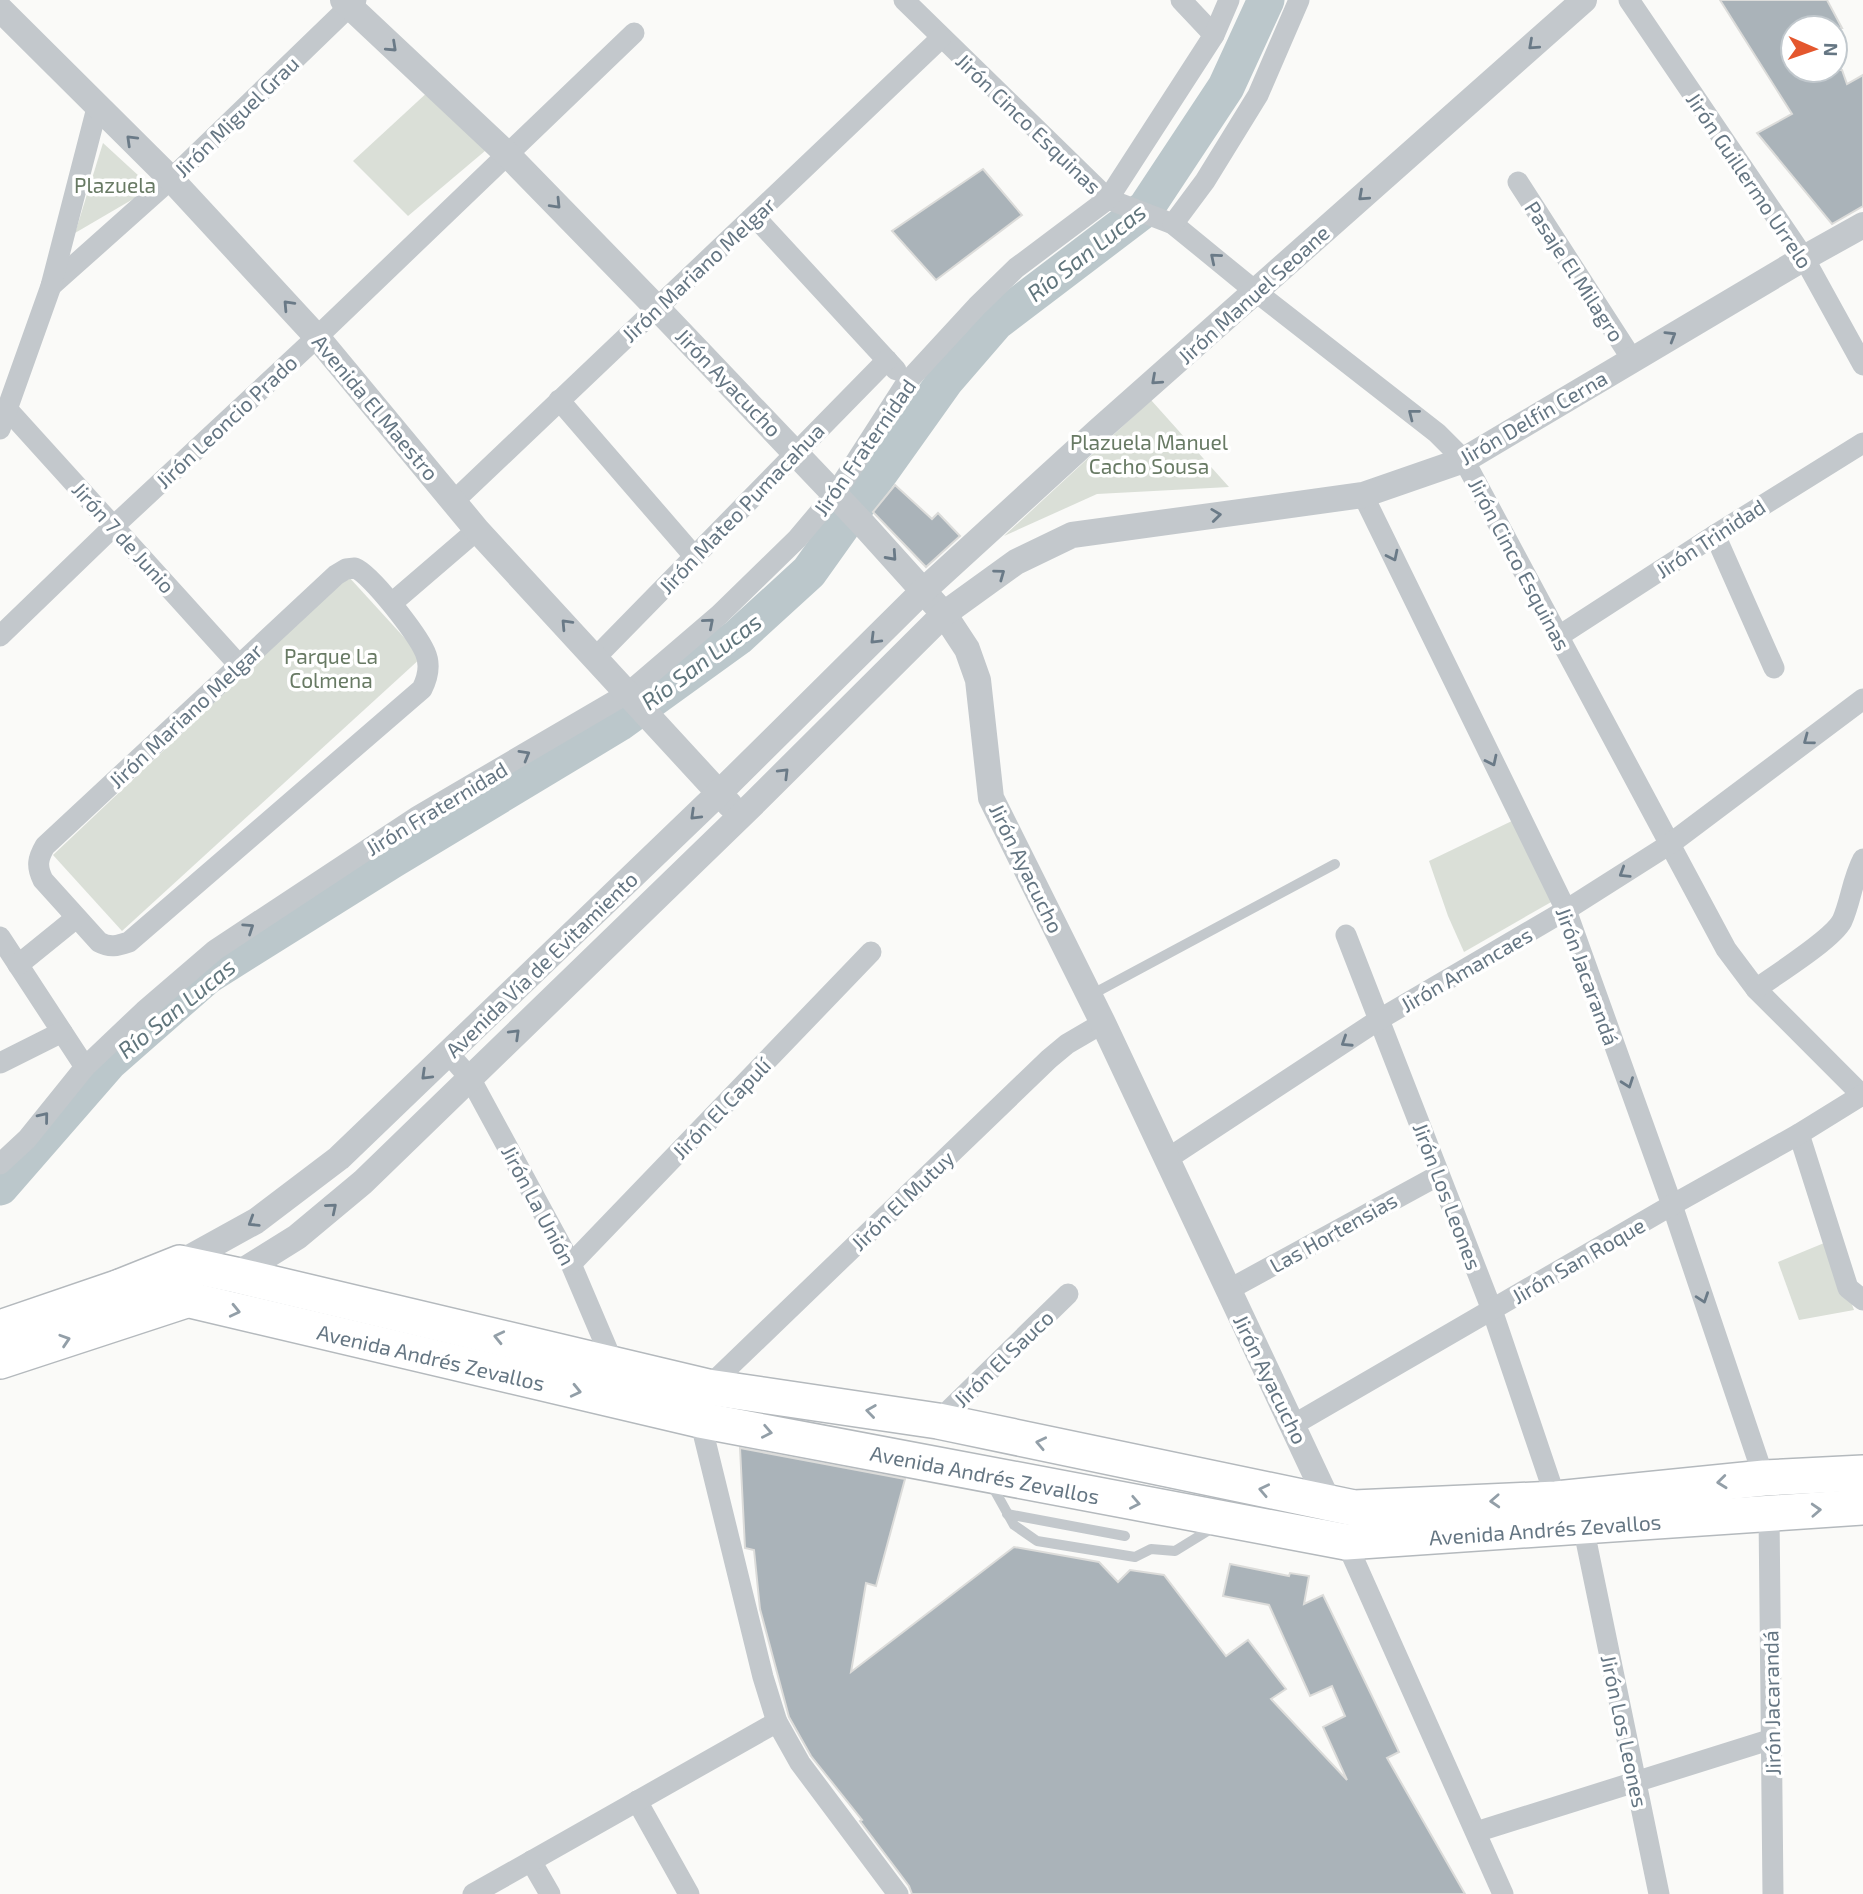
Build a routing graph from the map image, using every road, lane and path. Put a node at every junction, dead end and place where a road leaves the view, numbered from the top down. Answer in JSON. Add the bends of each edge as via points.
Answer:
{"nodes":[{"id":1,"x":904,"y":0,"type":"edge"},
{"id":2,"x":1181,"y":0,"type":"edge"},
{"id":3,"x":1230,"y":0,"type":"edge"},
{"id":4,"x":1299,"y":0,"type":"edge"},
{"id":5,"x":1584,"y":0,"type":"edge"},
{"id":6,"x":1629,"y":0,"type":"edge"},
{"id":7,"x":350,"y":2,"type":"edge"},
{"id":8,"x":0,"y":9,"type":"edge"},
{"id":9,"x":634,"y":33,"type":"dead end"},
{"id":10,"x":1214,"y":35,"type":"junction"},
{"id":11,"x":941,"y":38,"type":"junction"},
{"id":12,"x":97,"y":108,"type":"junction"},
{"id":13,"x":508,"y":155,"type":"junction"},
{"id":14,"x":172,"y":179,"type":"junction"},
{"id":15,"x":1518,"y":182,"type":"dead end"},
{"id":16,"x":1117,"y":203,"type":"junction"},
{"id":17,"x":755,"y":216,"type":"junction"},
{"id":18,"x":1171,"y":223,"type":"junction"},
{"id":19,"x":1863,"y":225,"type":"edge"},
{"id":20,"x":1804,"y":258,"type":"junction"},
{"id":21,"x":51,"y":286,"type":"junction"},
{"id":22,"x":1255,"y":292,"type":"junction"},
{"id":23,"x":657,"y":307,"type":"junction"},
{"id":24,"x":317,"y":337,"type":"junction"},
{"id":25,"x":1632,"y":359,"type":"junction"},
{"id":26,"x":887,"y":360,"type":"junction"},
{"id":27,"x":1863,"y":365,"type":"edge"},
{"id":28,"x":907,"y":382,"type":"junction"},
{"id":29,"x":559,"y":400,"type":"junction"},
{"id":30,"x":4,"y":419,"type":"edge"},
{"id":31,"x":1863,"y":443,"type":"edge"},
{"id":32,"x":795,"y":452,"type":"junction"},
{"id":33,"x":1464,"y":460,"type":"junction"},
{"id":34,"x":1363,"y":495,"type":"junction"},
{"id":35,"x":454,"y":501,"type":"junction"},
{"id":36,"x":847,"y":507,"type":"junction"},
{"id":37,"x":114,"y":525,"type":"junction"},
{"id":38,"x":478,"y":530,"type":"junction"},
{"id":39,"x":1715,"y":535,"type":"junction"},
{"id":40,"x":694,"y":556,"type":"junction"},
{"id":41,"x":923,"y":591,"type":"junction"},
{"id":42,"x":392,"y":604,"type":"junction"},
{"id":43,"x":944,"y":614,"type":"junction"},
{"id":44,"x":0,"y":636,"type":"edge"},
{"id":45,"x":1559,"y":636,"type":"junction"},
{"id":46,"x":596,"y":657,"type":"junction"},
{"id":47,"x":239,"y":665,"type":"junction"},
{"id":48,"x":1774,"y":668,"type":"dead end"},
{"id":49,"x":633,"y":698,"type":"junction"},
{"id":50,"x":1863,"y":699,"type":"edge"},
{"id":51,"x":719,"y":793,"type":"junction"},
{"id":52,"x":740,"y":816,"type":"junction"},
{"id":53,"x":1670,"y":844,"type":"junction"},
{"id":54,"x":1863,"y":859,"type":"edge"},
{"id":55,"x":1335,"y":864,"type":"dead end"},
{"id":56,"x":1566,"y":910,"type":"junction"},
{"id":57,"x":76,"y":918,"type":"junction"},
{"id":58,"x":1346,"y":935,"type":"dead end"},
{"id":59,"x":0,"y":937,"type":"edge"},
{"id":60,"x":871,"y":953,"type":"dead end"},
{"id":61,"x":18,"y":965,"type":"junction"},
{"id":62,"x":1756,"y":989,"type":"junction"},
{"id":63,"x":1090,"y":996,"type":"junction"},
{"id":64,"x":1380,"y":1019,"type":"junction"},
{"id":65,"x":1103,"y":1023,"type":"junction"},
{"id":66,"x":62,"y":1032,"type":"junction"},
{"id":67,"x":448,"y":1053,"type":"junction"},
{"id":68,"x":0,"y":1063,"type":"edge"},
{"id":69,"x":85,"y":1067,"type":"junction"},
{"id":70,"x":470,"y":1078,"type":"junction"},
{"id":71,"x":1863,"y":1095,"type":"edge"},
{"id":72,"x":1799,"y":1134,"type":"junction"},
{"id":73,"x":1167,"y":1158,"type":"junction"},
{"id":74,"x":0,"y":1164,"type":"edge"},
{"id":75,"x":1439,"y":1175,"type":"junction"},
{"id":76,"x":1672,"y":1205,"type":"junction"},
{"id":77,"x":180,"y":1263,"type":"junction"},
{"id":78,"x":571,"y":1264,"type":"junction"},
{"id":79,"x":236,"y":1275,"type":"junction"},
{"id":80,"x":120,"y":1287,"type":"junction"},
{"id":81,"x":1228,"y":1290,"type":"junction"},
{"id":82,"x":1068,"y":1294,"type":"dead end"},
{"id":83,"x":187,"y":1300,"type":"junction"},
{"id":84,"x":1863,"y":1300,"type":"edge"},
{"id":85,"x":1492,"y":1310,"type":"junction"},
{"id":86,"x":0,"y":1328,"type":"edge"},
{"id":87,"x":0,"y":1361,"type":"edge"},
{"id":88,"x":614,"y":1365,"type":"junction"},
{"id":89,"x":704,"y":1404,"type":"junction"},
{"id":90,"x":938,"y":1421,"type":"junction"},
{"id":91,"x":1293,"y":1425,"type":"junction"},
{"id":92,"x":1863,"y":1473,"type":"edge"},
{"id":93,"x":985,"y":1474,"type":"junction"},
{"id":94,"x":1764,"y":1478,"type":"junction"},
{"id":95,"x":1556,"y":1499,"type":"junction"},
{"id":96,"x":1330,"y":1505,"type":"junction"},
{"id":97,"x":1863,"y":1507,"type":"edge"},
{"id":98,"x":1769,"y":1513,"type":"junction"},
{"id":99,"x":1007,"y":1514,"type":"junction"},
{"id":100,"x":1225,"y":1520,"type":"junction"},
{"id":101,"x":1583,"y":1527,"type":"junction"},
{"id":102,"x":1125,"y":1536,"type":"dead end"},
{"id":103,"x":1346,"y":1542,"type":"junction"},
{"id":104,"x":777,"y":1723,"type":"junction"},
{"id":105,"x":1772,"y":1739,"type":"junction"},
{"id":106,"x":1635,"y":1783,"type":"junction"},
{"id":107,"x":637,"y":1801,"type":"junction"},
{"id":108,"x":1476,"y":1832,"type":"junction"},
{"id":109,"x":531,"y":1861,"type":"junction"},
{"id":110,"x":473,"y":1894,"type":"edge"},
{"id":111,"x":550,"y":1894,"type":"edge"},
{"id":112,"x":689,"y":1894,"type":"edge"},
{"id":113,"x":898,"y":1894,"type":"edge"},
{"id":114,"x":1503,"y":1894,"type":"edge"},
{"id":115,"x":1659,"y":1894,"type":"edge"},
{"id":116,"x":1773,"y":1894,"type":"edge"}],
"edges":[{"from":1,"to":11,"type":"street","name":"Jirón Cinco Esquinas"},
{"from":2,"to":10,"type":"street"},
{"from":3,"to":10,"type":"street","name":"Jirón Fraternidad"},
{"from":4,"to":18,"type":"street","via":[[1258,94],[1205,181]]},
{"from":5,"to":22,"type":"street","name":"Jirón Manuel Seoane","one_way":true},
{"from":6,"to":20,"type":"street","name":"Jirón Guillermo Urrelo"},
{"from":7,"to":13,"type":"street","name":"Jirón Ayacucho","one_way":true},
{"from":7,"to":14,"type":"street","name":"Jirón Miguel Grau"},
{"from":8,"to":12,"type":"street","name":"Avenida El Maestro"},
{"from":9,"to":13,"type":"street","name":"Jirón Leoncio Prado"},
{"from":10,"to":16,"type":"street","name":"Jirón Fraternidad"},
{"from":11,"to":16,"type":"street","name":"Jirón Cinco Esquinas"},
{"from":11,"to":17,"type":"street","name":"Jirón Mariano Melgar"},
{"from":14,"to":12,"type":"street","name":"Avenida El Maestro","one_way":true},
{"from":12,"to":21,"type":"street","name":"Jirón Miguel Grau"},
{"from":13,"to":23,"type":"street","name":"Jirón Ayacucho","one_way":true},
{"from":13,"to":24,"type":"street","name":"Jirón Leoncio Prado"},
{"from":14,"to":21,"type":"street","name":"Jirón Miguel Grau"},
{"from":24,"to":14,"type":"street","name":"Avenida El Maestro","one_way":true},
{"from":15,"to":25,"type":"street","name":"Pasaje El Milagro"},
{"from":16,"to":18,"type":"street","name":"Jirón Cinco Esquinas"},
{"from":16,"to":28,"type":"street","name":"Jirón Fraternidad","via":[[1016,268]]},
{"from":17,"to":23,"type":"street","name":"Jirón Mariano Melgar"},
{"from":17,"to":26,"type":"street"},
{"from":22,"to":18,"type":"street","name":"Jirón Cinco Esquinas","one_way":true},
{"from":19,"to":20,"type":"street","name":"Jirón Delfín Cerna"},
{"from":25,"to":20,"type":"street","name":"Jirón Delfín Cerna","one_way":true},
{"from":20,"to":27,"type":"street","name":"Jirón Guillermo Urrelo"},
{"from":21,"to":30,"type":"street","name":"Jirón Miguel Grau"},
{"from":33,"to":22,"type":"street","name":"Jirón Cinco Esquinas","one_way":true,"via":[[1437,433]]},
{"from":22,"to":41,"type":"street","name":"Jirón Manuel Seoane","one_way":true},
{"from":23,"to":29,"type":"street","name":"Jirón Mariano Melgar"},
{"from":23,"to":32,"type":"street","name":"Jirón Ayacucho"},
{"from":24,"to":35,"type":"street","name":"Avenida El Maestro"},
{"from":24,"to":37,"type":"street","name":"Jirón Leoncio Prado"},
{"from":25,"to":33,"type":"street","name":"Jirón Delfín Cerna"},
{"from":26,"to":28,"type":"street"},
{"from":26,"to":32,"type":"street","name":"Jirón Mateo Pumacahua"},
{"from":28,"to":36,"type":"street","name":"Jirón Fraternidad"},
{"from":29,"to":35,"type":"street","name":"Jirón Mariano Melgar"},
{"from":29,"to":40,"type":"street"},
{"from":30,"to":37,"type":"street","name":"Jirón 7 de Junio"},
{"from":31,"to":39,"type":"street","name":"Jirón Trinidad"},
{"from":32,"to":36,"type":"street","name":"Jirón Ayacucho"},
{"from":32,"to":40,"type":"street","name":"Jirón Mateo Pumacahua"},
{"from":33,"to":34,"type":"street","name":"Jirón Delfín Cerna"},
{"from":33,"to":45,"type":"street","name":"Jirón Cinco Esquinas"},
{"from":43,"to":34,"type":"street","name":"Jirón Delfín Cerna","one_way":true,"via":[[1016,562],[1072,535]]},
{"from":34,"to":56,"type":"street","name":"Jirón Jacarandá","one_way":true},
{"from":35,"to":38,"type":"street","name":"Avenida El Maestro"},
{"from":36,"to":41,"type":"street","name":"Jirón Ayacucho","one_way":true},
{"from":49,"to":36,"type":"street","name":"Jirón Fraternidad","one_way":true,"via":[[797,539]]},
{"from":37,"to":44,"type":"street","name":"Jirón Leoncio Prado"},
{"from":37,"to":47,"type":"street","name":"Jirón 7 de Junio"},
{"from":38,"to":42,"type":"street"},
{"from":46,"to":38,"type":"street","name":"Avenida El Maestro","one_way":true},
{"from":39,"to":45,"type":"street","name":"Jirón Trinidad"},
{"from":39,"to":48,"type":"street"},
{"from":40,"to":46,"type":"street","name":"Jirón Mateo Pumacahua"},
{"from":41,"to":43,"type":"street","name":"Jirón Ayacucho"},
{"from":41,"to":51,"type":"street","name":"Avenida Vía de Evitamiento","one_way":true},
{"from":42,"to":47,"type":"street","name":"Jirón Mariano Melgar","via":[[362,570],[346,569]]},
{"from":42,"to":57,"type":"street","name":"Jirón Mariano Melgar","via":[[425,652],[429,665],[422,689],[129,942],[108,946],[99,942]]},
{"from":52,"to":43,"type":"street","name":"Avenida Vía de Evitamiento","one_way":true},
{"from":43,"to":63,"type":"street","name":"Jirón Ayacucho","via":[[967,649],[978,680],[991,798]]},
{"from":45,"to":53,"type":"street","name":"Jirón Cinco Esquinas"},
{"from":46,"to":49,"type":"street","name":"Avenida El Maestro"},
{"from":47,"to":57,"type":"street","name":"Jirón Mariano Melgar","via":[[46,846],[38,870]]},
{"from":49,"to":51,"type":"street","name":"Avenida El Maestro"},
{"from":69,"to":49,"type":"street","name":"Jirón Fraternidad","one_way":true,"via":[[215,950],[418,816]]},
{"from":50,"to":53,"type":"street","name":"Jirón Amancaes","one_way":true},
{"from":51,"to":52,"type":"street","name":"Avenida El Maestro"},
{"from":51,"to":67,"type":"street","name":"Avenida Vía de Evitamiento","one_way":true},
{"from":70,"to":52,"type":"street","name":"Avenida Vía de Evitamiento","one_way":true},
{"from":53,"to":56,"type":"street","name":"Jirón Amancaes","one_way":true},
{"from":53,"to":62,"type":"street","name":"Jirón Cinco Esquinas","via":[[1726,949]]},
{"from":54,"to":62,"type":"street","via":[[1841,923]]},
{"from":55,"to":63,"type":"lane"},
{"from":56,"to":64,"type":"street","name":"Jirón Amancaes"},
{"from":56,"to":76,"type":"street","name":"Jirón Jacarandá","one_way":true},
{"from":57,"to":61,"type":"street"},
{"from":58,"to":64,"type":"street","name":"Jirón Los Leones"},
{"from":59,"to":61,"type":"street"},
{"from":60,"to":78,"type":"street","name":"Jirón El Capulí"},
{"from":61,"to":66,"type":"street"},
{"from":62,"to":71,"type":"street","name":"Jirón Cinco Esquinas"},
{"from":63,"to":65,"type":"street","name":"Jirón Ayacucho"},
{"from":64,"to":73,"type":"street","name":"Jirón Amancaes","one_way":true},
{"from":64,"to":75,"type":"street","name":"Jirón Los Leones"},
{"from":65,"to":73,"type":"street","name":"Jirón Ayacucho"},
{"from":65,"to":89,"type":"street","name":"Jirón El Mutuy","via":[[1040,1067]]},
{"from":66,"to":68,"type":"street"},
{"from":66,"to":69,"type":"street"},
{"from":67,"to":70,"type":"street","name":"Jirón La Unión"},
{"from":67,"to":77,"type":"street","name":"Avenida Vía de Evitamiento","one_way":true,"via":[[340,1158],[256,1221]]},
{"from":74,"to":69,"type":"street","name":"Jirón Fraternidad","one_way":true,"via":[[27,1139]]},
{"from":70,"to":78,"type":"street","name":"Jirón La Unión"},
{"from":79,"to":70,"type":"street","name":"Avenida Vía de Evitamiento","one_way":true,"via":[[297,1237],[363,1182]]},
{"from":71,"to":72,"type":"street","name":"Jirón San Roque"},
{"from":72,"to":76,"type":"street","name":"Jirón San Roque"},
{"from":72,"to":84,"type":"street","via":[[1848,1288]]},
{"from":73,"to":81,"type":"street","name":"Jirón Ayacucho"},
{"from":75,"to":81,"type":"street","name":"Las Hortensias"},
{"from":75,"to":85,"type":"street","name":"Jirón Los Leones"},
{"from":76,"to":85,"type":"street","name":"Jirón San Roque"},
{"from":76,"to":94,"type":"street","name":"Jirón Jacarandá","one_way":true},
{"from":77,"to":79,"type":"highway","name":"Avenida Andrés Zevallos"},
{"from":77,"to":80,"type":"highway","name":"Avenida Vía de Evitamiento"},
{"from":78,"to":88,"type":"street","name":"Jirón La Unión"},
{"from":79,"to":83,"type":"highway"},
{"from":88,"to":79,"type":"highway","name":"Avenida Andrés Zevallos","one_way":true},
{"from":80,"to":83,"type":"highway","name":"Avenida Andrés Zevallos"},
{"from":80,"to":86,"type":"highway","name":"Avenida Vía de Evitamiento"},
{"from":81,"to":91,"type":"street","name":"Jirón Ayacucho"},
{"from":82,"to":90,"type":"street","name":"Jirón El Sauco"},
{"from":87,"to":83,"type":"highway","one_way":true},
{"from":83,"to":89,"type":"highway","name":"Avenida Andrés Zevallos","one_way":true},
{"from":85,"to":91,"type":"street","name":"Jirón San Roque"},
{"from":85,"to":95,"type":"street","name":"Jirón Los Leones"},
{"from":88,"to":89,"type":"highway","name":"Avenida Andrés Zevallos"},
{"from":90,"to":89,"type":"highway","name":"Avenida Andrés Zevallos","one_way":true},
{"from":89,"to":93,"type":"highway","name":"Avenida Andrés Zevallos","one_way":true},
{"from":89,"to":104,"type":"street"},
{"from":96,"to":90,"type":"highway","name":"Avenida Andrés Zevallos","one_way":true},
{"from":91,"to":96,"type":"street","name":"Jirón Ayacucho"},
{"from":92,"to":94,"type":"highway","name":"Avenida Andrés Zevallos"},
{"from":93,"to":99,"type":"lane"},
{"from":93,"to":100,"type":"highway","name":"Avenida Andrés Zevallos","one_way":true},
{"from":94,"to":95,"type":"highway","name":"Avenida Andrés Zevallos","one_way":true},
{"from":95,"to":96,"type":"highway","name":"Avenida Andrés Zevallos","one_way":true,"via":[[1353,1508]]},
{"from":96,"to":103,"type":"street","name":"Jirón Ayacucho"},
{"from":98,"to":97,"type":"highway","name":"Avenida Andrés Zevallos","one_way":true},
{"from":98,"to":101,"type":"highway","name":"Avenida Andrés Zevallos"},
{"from":98,"to":105,"type":"street","name":"Jirón Jacarandá"},
{"from":99,"to":100,"type":"lane","via":[[1037,1541],[1135,1557],[1151,1549],[1175,1551]]},
{"from":99,"to":102,"type":"lane"},
{"from":100,"to":103,"type":"highway","name":"Avenida Andrés Zevallos"},
{"from":101,"to":103,"type":"highway","name":"Avenida Andrés Zevallos"},
{"from":101,"to":106,"type":"street","name":"Jirón Los Leones"},
{"from":103,"to":108,"type":"street","name":"Jirón Ayacucho"},
{"from":104,"to":107,"type":"street"},
{"from":104,"to":113,"type":"street","via":[[800,1763]]},
{"from":105,"to":106,"type":"street"},
{"from":105,"to":116,"type":"street","name":"Jirón Jacarandá"},
{"from":106,"to":108,"type":"street"},
{"from":106,"to":115,"type":"street","name":"Jirón Los Leones"},
{"from":107,"to":109,"type":"street"},
{"from":107,"to":112,"type":"street"},
{"from":108,"to":114,"type":"street","name":"Jirón Ayacucho"},
{"from":109,"to":110,"type":"street"},
{"from":109,"to":111,"type":"street"}]}
